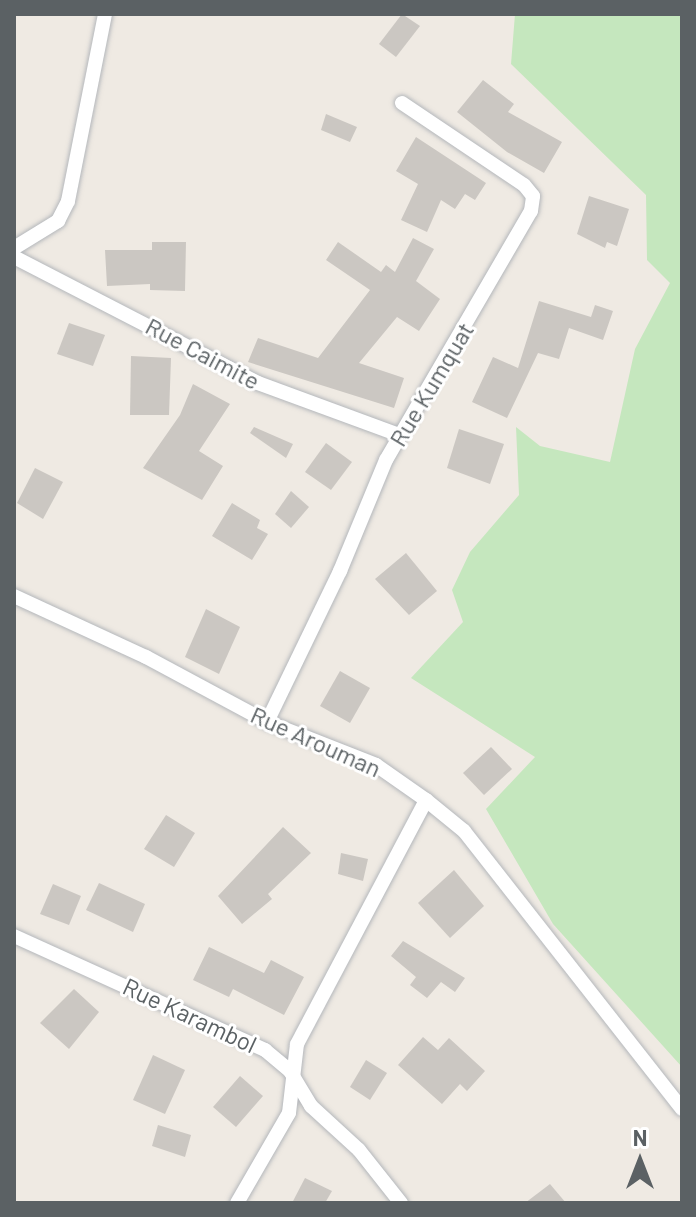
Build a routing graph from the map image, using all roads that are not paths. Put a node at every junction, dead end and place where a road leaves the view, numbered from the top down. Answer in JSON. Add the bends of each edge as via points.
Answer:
{"nodes":[{"id":1,"x":105,"y":14,"type":"edge"},
{"id":2,"x":402,"y":103,"type":"dead end"},
{"id":3,"x":14,"y":248,"type":"edge"},
{"id":4,"x":14,"y":257,"type":"edge"},
{"id":5,"x":399,"y":435,"type":"junction"},
{"id":6,"x":14,"y":596,"type":"edge"},
{"id":7,"x":267,"y":722,"type":"junction"},
{"id":8,"x":426,"y":800,"type":"junction"},
{"id":9,"x":14,"y":936,"type":"edge"},
{"id":10,"x":290,"y":1071,"type":"junction"},
{"id":11,"x":682,"y":1109,"type":"edge"},
{"id":12,"x":237,"y":1203,"type":"edge"},
{"id":13,"x":401,"y":1203,"type":"edge"}],
"edges":[{"from":1,"to":3,"type":"street","via":[[68,201],[58,221]]},
{"from":2,"to":5,"type":"street","name":"Rue Kumquat","via":[[533,196],[531,211],[488,290]]},
{"from":4,"to":5,"type":"street","name":"Rue Caimite","via":[[258,383]]},
{"from":5,"to":7,"type":"street","name":"Rue Kumquat"},
{"from":6,"to":7,"type":"street","name":"Rue Arouman","via":[[146,657]]},
{"from":7,"to":8,"type":"street","name":"Rue Arouman","via":[[376,765]]},
{"from":8,"to":10,"type":"street","via":[[297,1044]]},
{"from":8,"to":11,"type":"street","name":"Rue Arouman","via":[[464,831]]},
{"from":9,"to":10,"type":"street","name":"Rue Karambol","via":[[265,1050]]},
{"from":10,"to":12,"type":"street","via":[[289,1113]]},
{"from":10,"to":13,"type":"street","name":"Rue Karambol","via":[[311,1106],[359,1150]]}]}
